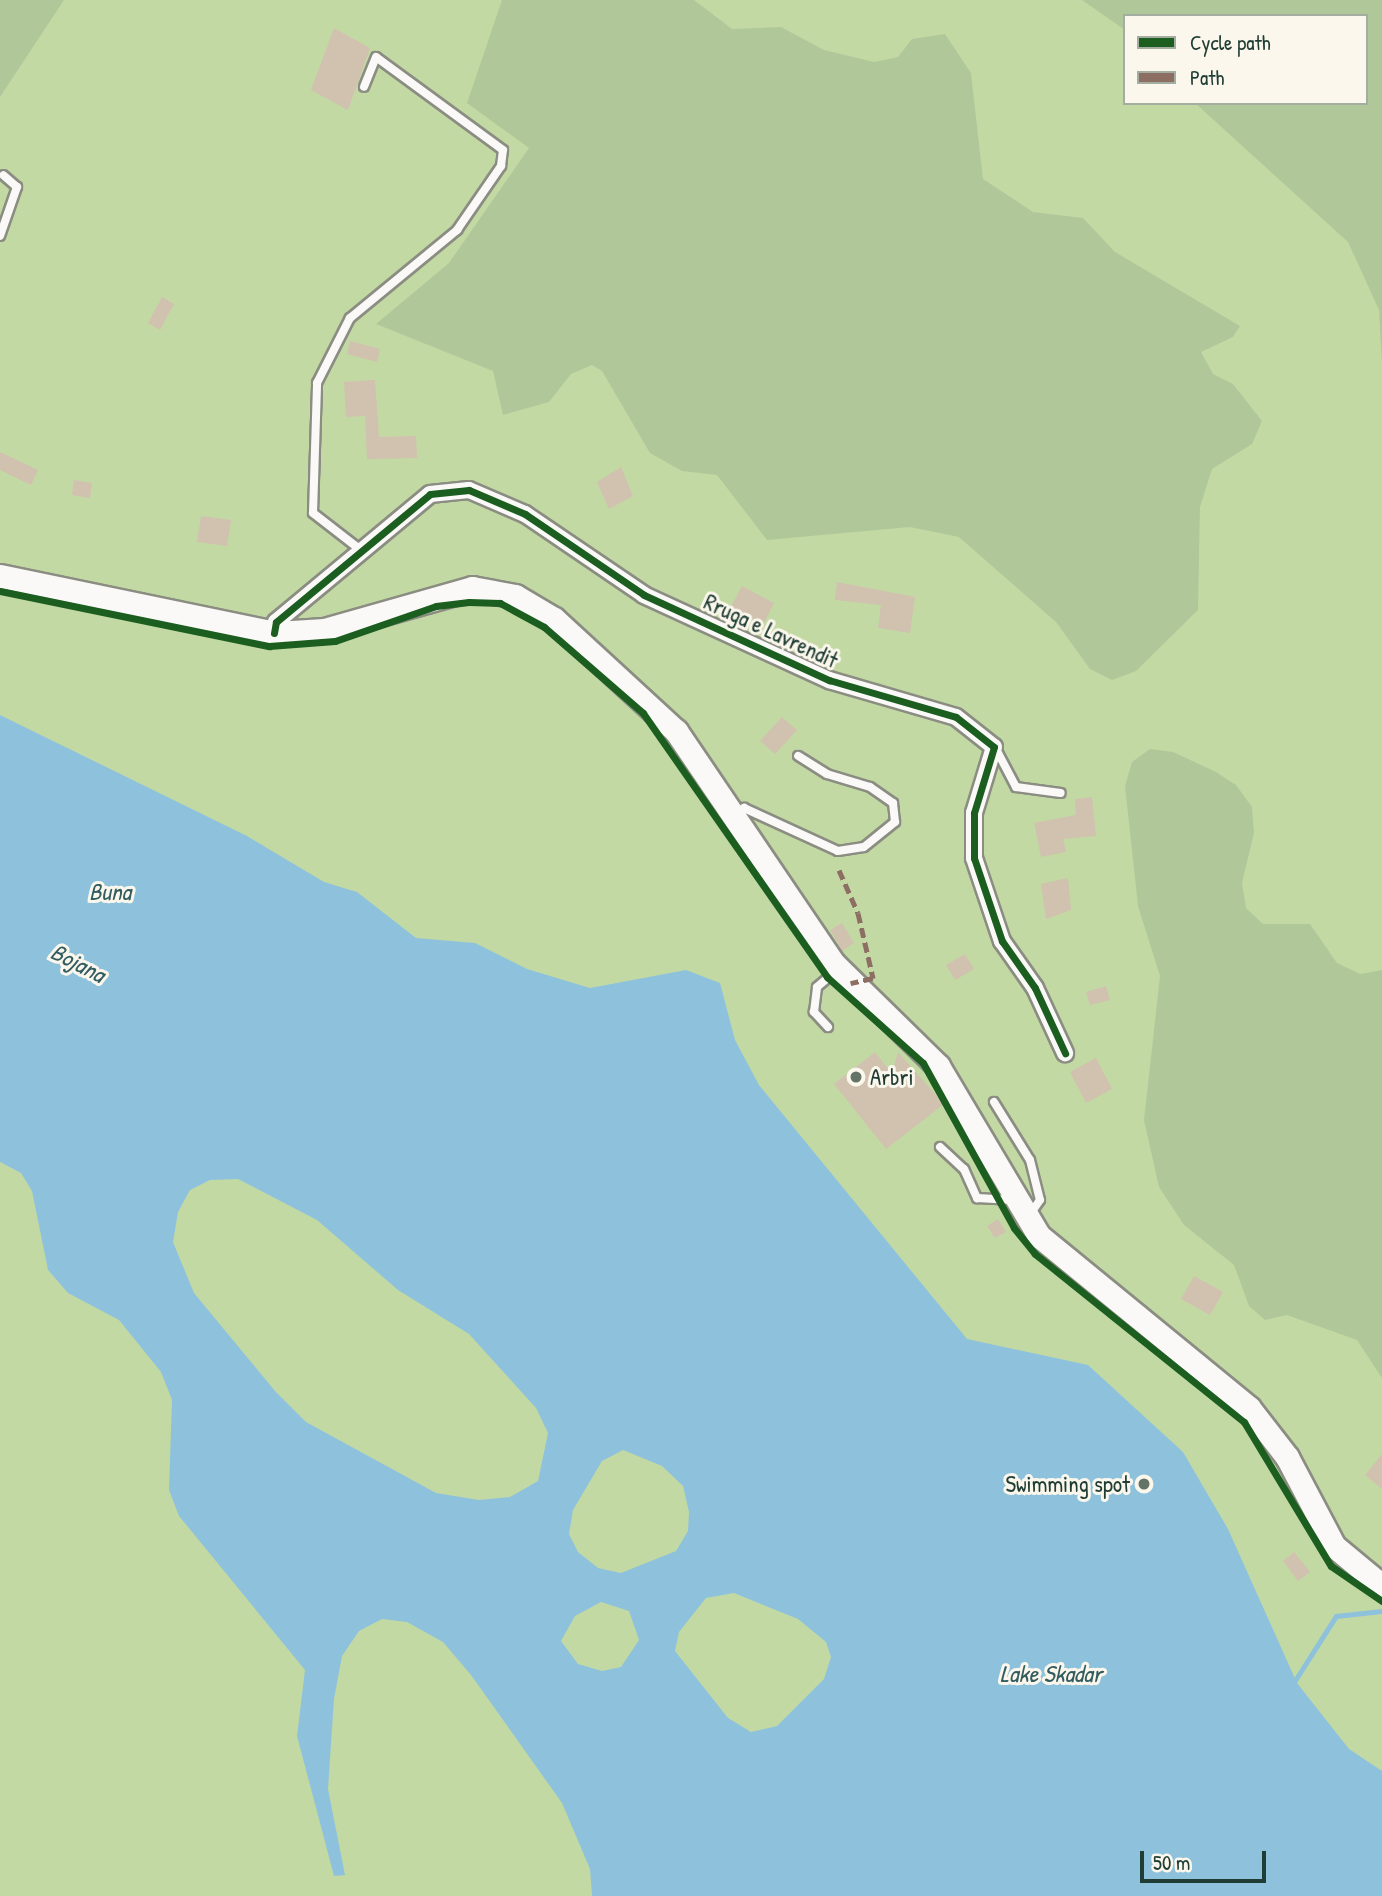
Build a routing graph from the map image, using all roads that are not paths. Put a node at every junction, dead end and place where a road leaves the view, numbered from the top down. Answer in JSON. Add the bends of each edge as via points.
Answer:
{"nodes":[{"id":1,"x":364,"y":88,"type":"dead end"},
{"id":2,"x":3,"y":175,"type":"dead end"},
{"id":3,"x":0,"y":236,"type":"edge"},
{"id":4,"x":362,"y":551,"type":"junction"},
{"id":5,"x":0,"y":576,"type":"edge"},
{"id":6,"x":274,"y":633,"type":"junction"},
{"id":7,"x":994,"y":747,"type":"junction"},
{"id":8,"x":798,"y":755,"type":"dead end"},
{"id":9,"x":1061,"y":793,"type":"dead end"},
{"id":10,"x":734,"y":814,"type":"junction"},
{"id":11,"x":838,"y":970,"type":"junction"},
{"id":12,"x":828,"y":1027,"type":"dead end"},
{"id":13,"x":1065,"y":1053,"type":"dead end"},
{"id":14,"x":994,"y":1102,"type":"dead end"},
{"id":15,"x":940,"y":1147,"type":"dead end"},
{"id":16,"x":1019,"y":1209,"type":"junction"},
{"id":17,"x":1382,"y":1586,"type":"edge"}],
"edges":[{"from":1,"to":4,"type":"lane","via":[[376,57],[503,150],[501,166],[457,229],[350,318],[317,383],[313,513]]},
{"from":2,"to":3,"type":"lane","via":[[17,187]]},
{"from":4,"to":6,"type":"street","name":"Rruga e Lavrendit","via":[[276,622]]},
{"from":4,"to":7,"type":"street","name":"Rruga e Lavrendit","via":[[430,494],[469,490],[525,514],[644,595],[829,680],[934,707]]},
{"from":5,"to":6,"type":"main road"},
{"from":6,"to":10,"type":"main road","via":[[324,630],[454,590],[515,596],[554,619],[656,708]]},
{"from":7,"to":9,"type":"lane","name":"Rruga e Lavrendit","via":[[1016,787]]},
{"from":7,"to":13,"type":"street","via":[[974,813],[974,858],[1002,941],[1035,988]]},
{"from":8,"to":10,"type":"lane","via":[[893,803],[895,822],[884,836],[838,851],[744,808]]},
{"from":10,"to":11,"type":"main road"},
{"from":11,"to":12,"type":"lane","via":[[817,987],[814,1012]]},
{"from":11,"to":16,"type":"main road","via":[[939,1066]]},
{"from":14,"to":16,"type":"lane","via":[[1030,1160],[1040,1200]]},
{"from":15,"to":16,"type":"lane","via":[[964,1169],[977,1198]]},
{"from":16,"to":17,"type":"main road","via":[[1078,1273],[1249,1408],[1287,1457],[1334,1546]]}]}
